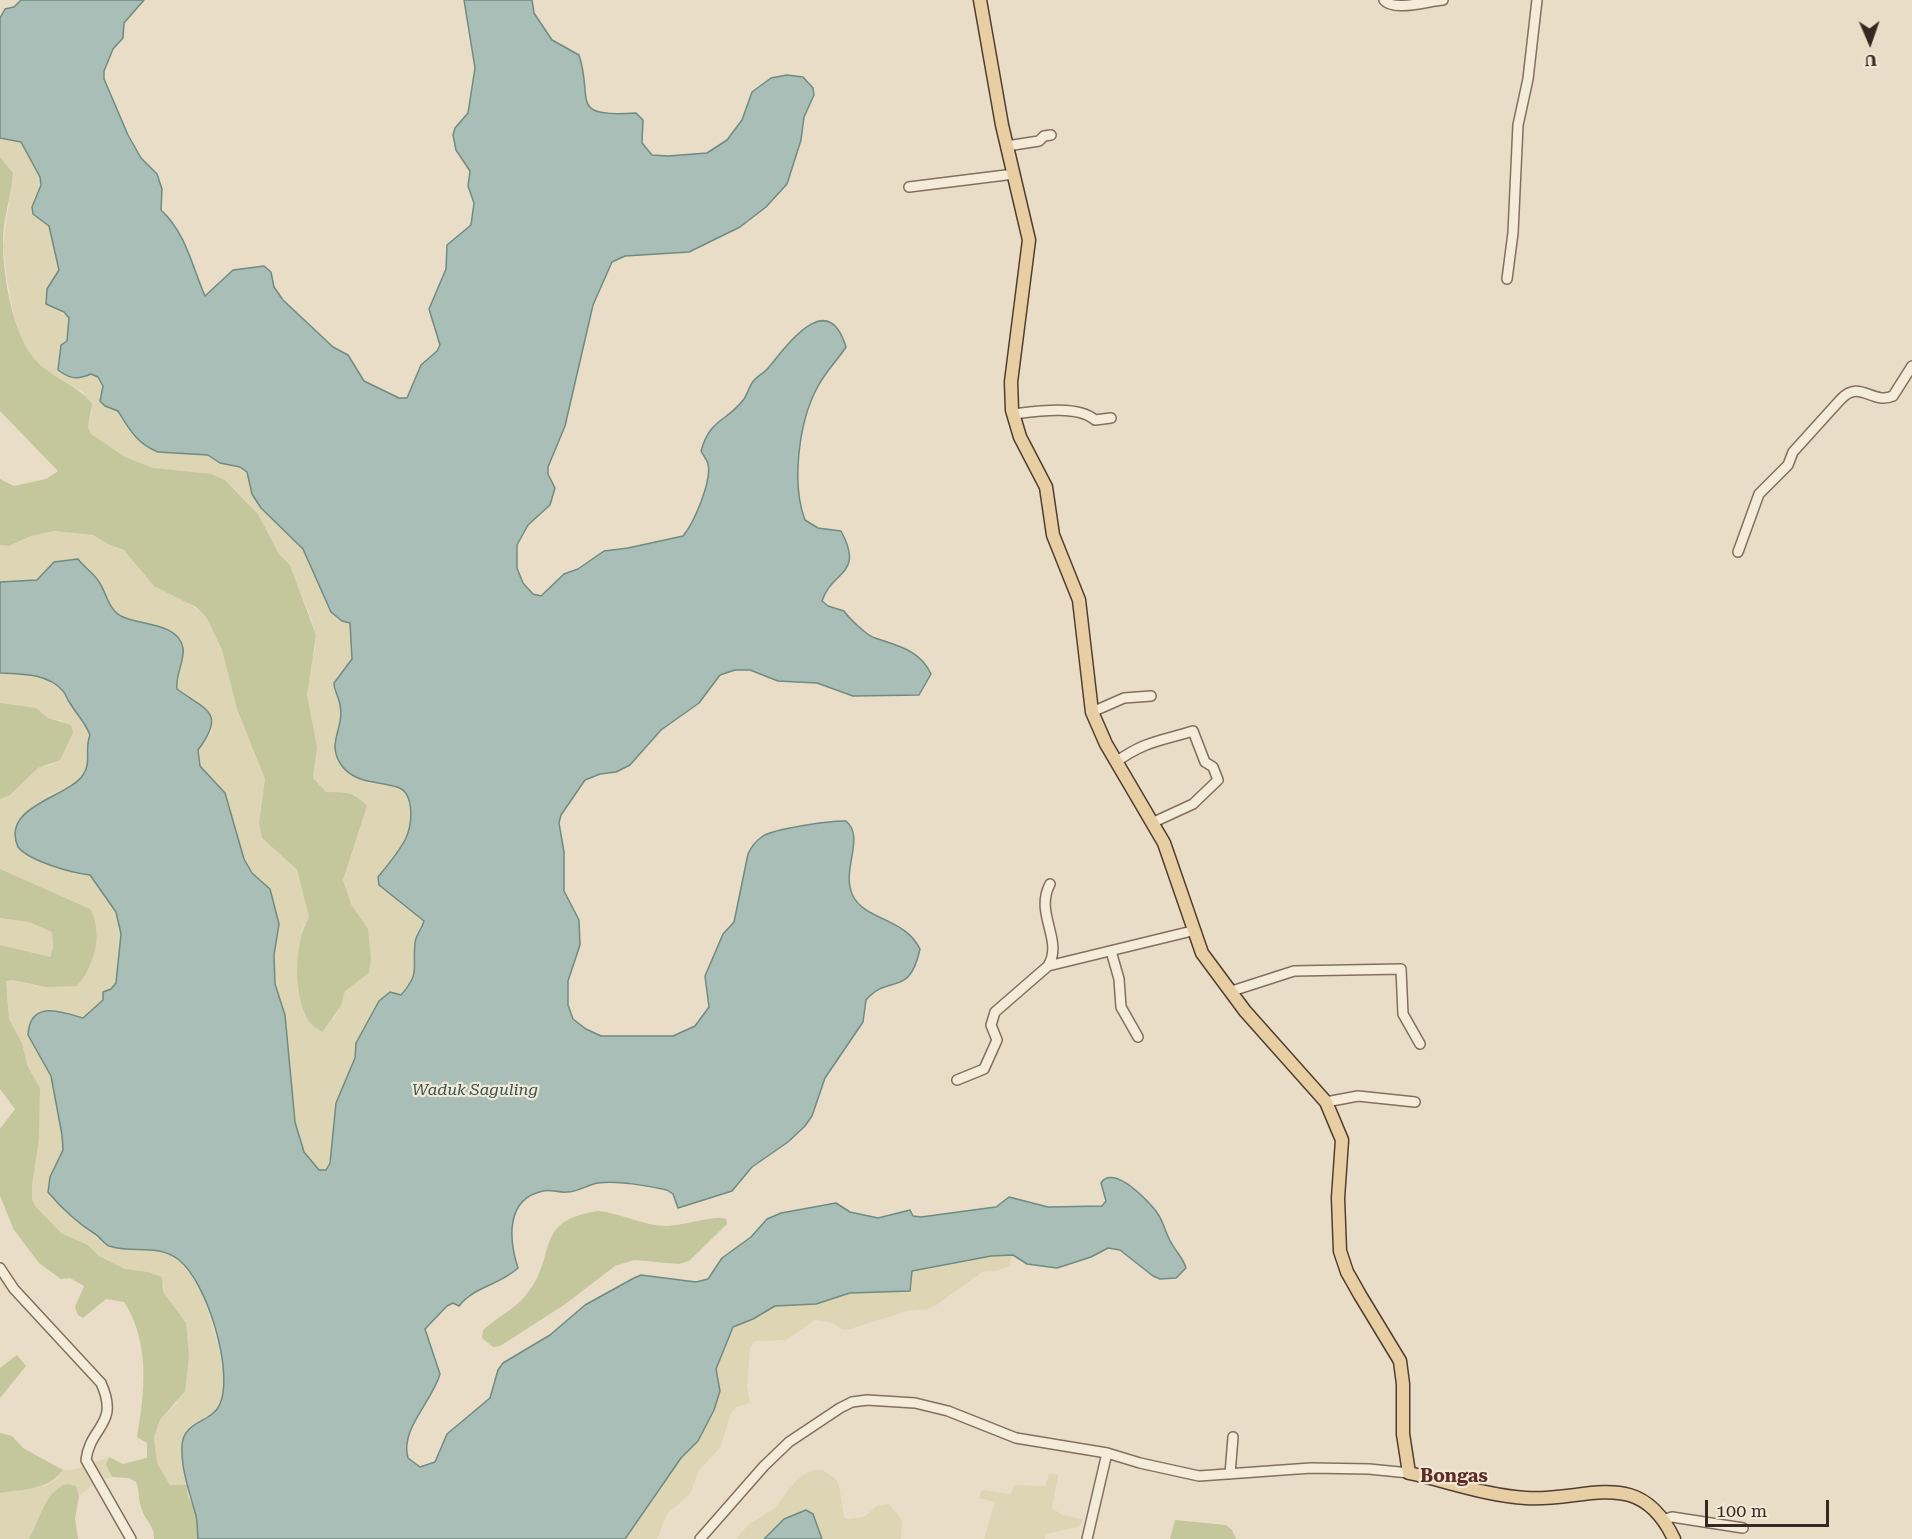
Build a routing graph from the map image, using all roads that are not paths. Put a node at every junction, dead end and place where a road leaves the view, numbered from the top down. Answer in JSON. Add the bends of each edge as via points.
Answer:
{"nodes":[{"id":1,"x":980,"y":0,"type":"edge"},
{"id":2,"x":1384,"y":0,"type":"edge"},
{"id":3,"x":1443,"y":0,"type":"edge"},
{"id":4,"x":1537,"y":0,"type":"edge"},
{"id":5,"x":1051,"y":135,"type":"dead end"},
{"id":6,"x":1007,"y":146,"type":"junction"},
{"id":7,"x":1014,"y":174,"type":"junction"},
{"id":8,"x":909,"y":187,"type":"dead end"},
{"id":9,"x":1507,"y":279,"type":"dead end"},
{"id":10,"x":1912,"y":366,"type":"edge"},
{"id":11,"x":1013,"y":414,"type":"junction"},
{"id":12,"x":1111,"y":418,"type":"dead end"},
{"id":13,"x":1738,"y":552,"type":"dead end"},
{"id":14,"x":1151,"y":696,"type":"dead end"},
{"id":15,"x":1092,"y":712,"type":"junction"},
{"id":16,"x":1116,"y":762,"type":"junction"},
{"id":17,"x":1154,"y":822,"type":"junction"},
{"id":18,"x":1050,"y":884,"type":"dead end"},
{"id":19,"x":1192,"y":931,"type":"junction"},
{"id":20,"x":1111,"y":951,"type":"junction"},
{"id":21,"x":1048,"y":966,"type":"junction"},
{"id":22,"x":1232,"y":991,"type":"junction"},
{"id":23,"x":1138,"y":1037,"type":"dead end"},
{"id":24,"x":1420,"y":1044,"type":"dead end"},
{"id":25,"x":957,"y":1080,"type":"dead end"},
{"id":26,"x":1326,"y":1102,"type":"junction"},
{"id":27,"x":1415,"y":1102,"type":"dead end"},
{"id":28,"x":0,"y":1268,"type":"edge"},
{"id":29,"x":1233,"y":1437,"type":"dead end"},
{"id":30,"x":1107,"y":1453,"type":"junction"},
{"id":31,"x":1409,"y":1473,"type":"junction"},
{"id":32,"x":1230,"y":1474,"type":"junction"},
{"id":33,"x":1665,"y":1519,"type":"junction"},
{"id":34,"x":1743,"y":1528,"type":"dead end"},
{"id":35,"x":131,"y":1539,"type":"edge"},
{"id":36,"x":700,"y":1539,"type":"edge"},
{"id":37,"x":1087,"y":1539,"type":"edge"},
{"id":38,"x":1674,"y":1539,"type":"edge"}],
"edges":[{"from":1,"to":6,"type":"main road"},
{"from":2,"to":3,"type":"street","via":[[1399,7]]},
{"from":4,"to":9,"type":"street","via":[[1518,125]]},
{"from":5,"to":6,"type":"street"},
{"from":6,"to":7,"type":"main road"},
{"from":7,"to":8,"type":"street"},
{"from":7,"to":11,"type":"main road","via":[[1029,252],[1011,382]]},
{"from":10,"to":13,"type":"street","via":[[1893,396],[1880,397],[1855,390],[1841,399],[1793,452],[1788,465],[1759,494]]},
{"from":11,"to":12,"type":"street","via":[[1055,409],[1090,415],[1095,420]]},
{"from":11,"to":15,"type":"main road","via":[[1020,437],[1046,487],[1053,535],[1079,600]]},
{"from":14,"to":15,"type":"street","via":[[1126,697]]},
{"from":15,"to":16,"type":"main road"},
{"from":16,"to":17,"type":"main road"},
{"from":16,"to":17,"type":"street","via":[[1156,739],[1192,731],[1205,762],[1213,767],[1218,780],[1193,804]]},
{"from":17,"to":19,"type":"main road"},
{"from":18,"to":21,"type":"street","via":[[1045,897],[1053,948]]},
{"from":19,"to":20,"type":"street"},
{"from":19,"to":22,"type":"main road","via":[[1202,953]]},
{"from":20,"to":21,"type":"street"},
{"from":20,"to":23,"type":"street","via":[[1119,979],[1120,1007]]},
{"from":21,"to":25,"type":"street","via":[[995,1012],[991,1025],[997,1040],[984,1069]]},
{"from":22,"to":24,"type":"street","via":[[1294,971],[1401,969],[1403,1014]]},
{"from":22,"to":26,"type":"main road","via":[[1245,1011]]},
{"from":26,"to":27,"type":"street","via":[[1358,1096]]},
{"from":26,"to":31,"type":"main road","via":[[1342,1140],[1340,1251],[1360,1296],[1400,1361]]},
{"from":28,"to":35,"type":"street","via":[[14,1289],[101,1383],[108,1413],[86,1460]]},
{"from":29,"to":32,"type":"street"},
{"from":30,"to":32,"type":"street","via":[[1199,1476]]},
{"from":30,"to":36,"type":"street","via":[[1016,1438],[948,1411],[915,1403],[852,1402],[789,1443]]},
{"from":30,"to":37,"type":"street"},
{"from":31,"to":32,"type":"street","via":[[1336,1468]]},
{"from":31,"to":33,"type":"main road","via":[[1525,1498],[1621,1494],[1647,1504]]},
{"from":33,"to":34,"type":"street"},
{"from":33,"to":38,"type":"main road"}]}
